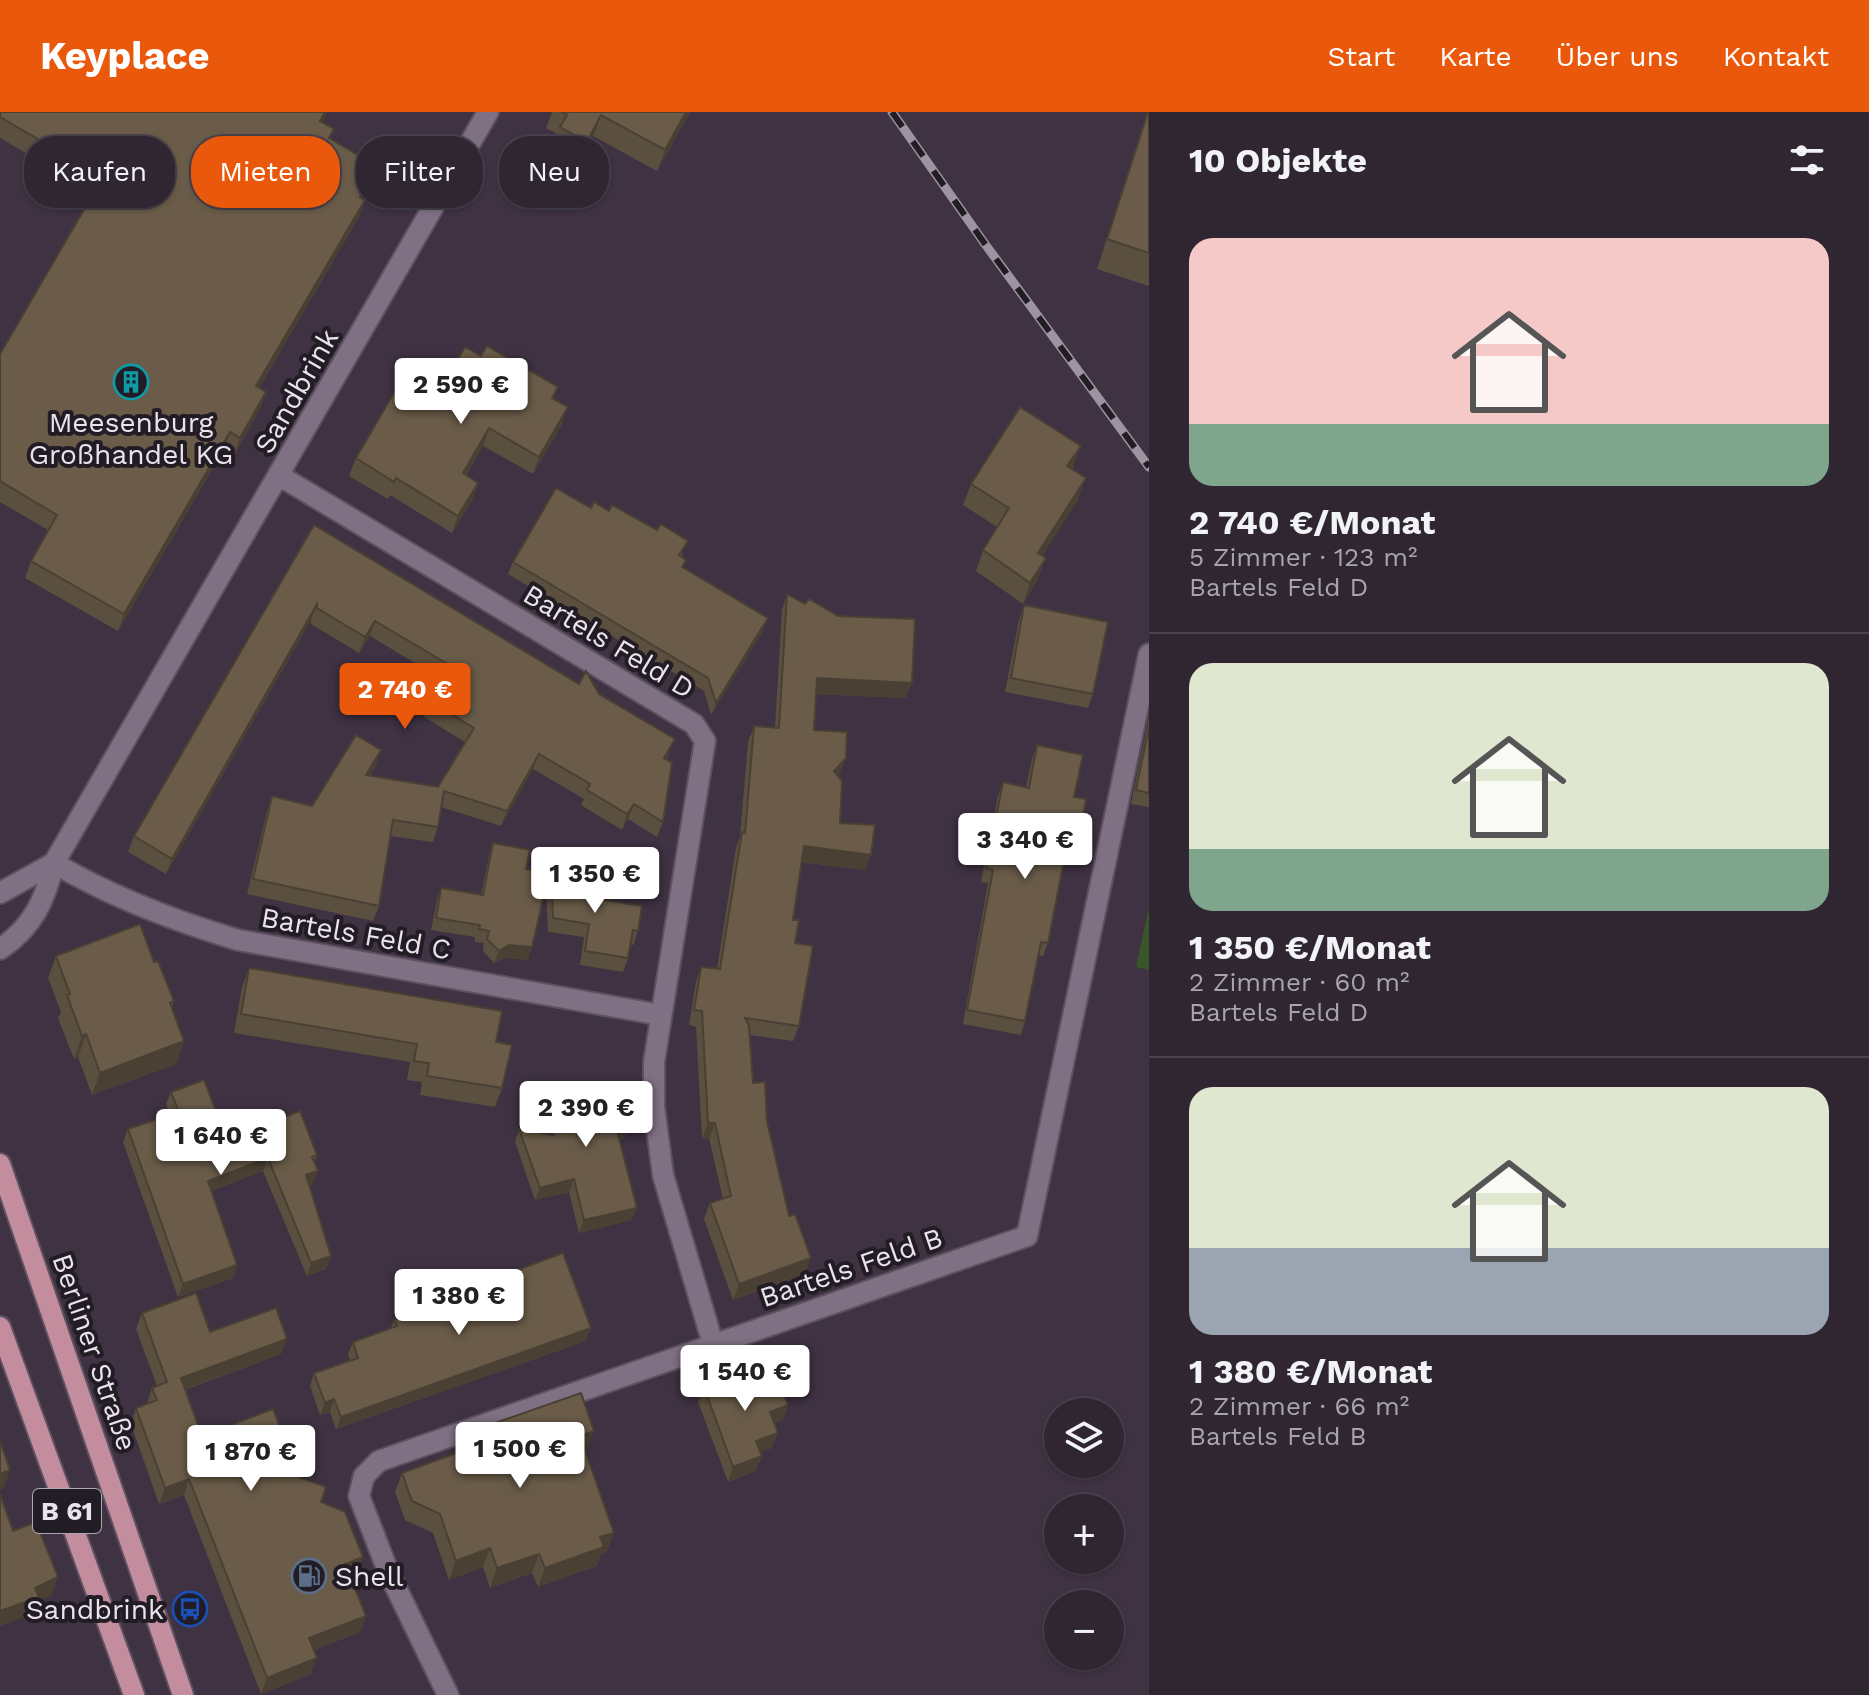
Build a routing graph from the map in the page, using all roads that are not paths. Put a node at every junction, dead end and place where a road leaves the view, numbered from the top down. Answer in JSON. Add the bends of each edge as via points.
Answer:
{"nodes":[{"id":1,"x":488,"y":112,"type":"edge"},
{"id":2,"x":280,"y":476,"type":"junction"},
{"id":3,"x":1149,"y":654,"type":"edge"},
{"id":4,"x":54,"y":863,"type":"junction"},
{"id":5,"x":0,"y":893,"type":"edge"},
{"id":6,"x":0,"y":949,"type":"edge"},
{"id":7,"x":661,"y":1015,"type":"junction"},
{"id":8,"x":0,"y":1164,"type":"edge"},
{"id":9,"x":0,"y":1327,"type":"edge"},
{"id":10,"x":713,"y":1344,"type":"junction"},
{"id":11,"x":6,"y":1363,"type":"edge"},
{"id":12,"x":134,"y":1695,"type":"edge"},
{"id":13,"x":183,"y":1695,"type":"edge"},
{"id":14,"x":448,"y":1695,"type":"edge"}],
"edges":[{"from":1,"to":2,"type":"street","name":"Sandbrink"},
{"from":2,"to":4,"type":"street","name":"Sandbrink"},
{"from":2,"to":7,"type":"street","name":"Bartels Feld D","via":[[694,724],[705,741]]},
{"from":3,"to":10,"type":"street","name":"Bartels Feld B","via":[[1027,1236]]},
{"from":4,"to":5,"type":"street"},
{"from":4,"to":6,"type":"street","name":"Sandbrink","via":[[45,899]]},
{"from":4,"to":7,"type":"street","name":"Bartels Feld C","via":[[93,886],[238,940]]},
{"from":7,"to":10,"type":"street","name":"Bartels Feld D","via":[[654,1106],[663,1175]]},
{"from":8,"to":13,"type":"main road","name":"Berliner Straße","number":"B 61"},
{"from":9,"to":11,"type":"main road","number":"B 61"},
{"from":10,"to":14,"type":"street","name":"Bartels Feld B","via":[[379,1461],[364,1476],[359,1496],[363,1509]]},
{"from":11,"to":12,"type":"main road","number":"B 61"}]}
